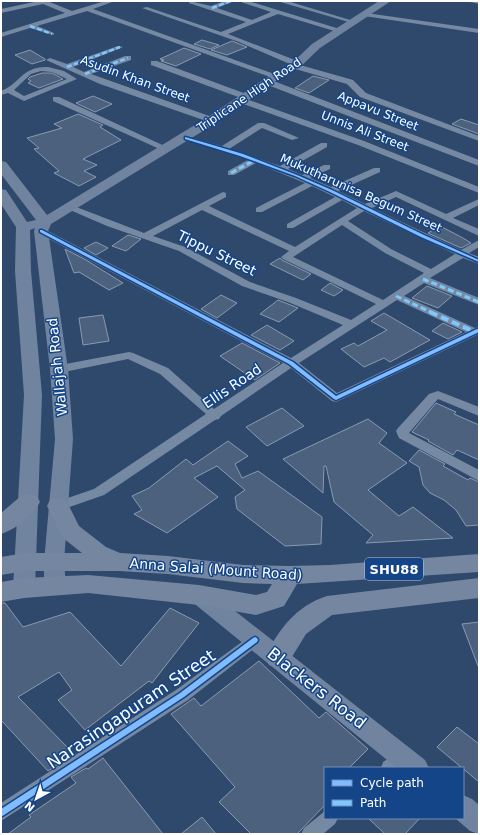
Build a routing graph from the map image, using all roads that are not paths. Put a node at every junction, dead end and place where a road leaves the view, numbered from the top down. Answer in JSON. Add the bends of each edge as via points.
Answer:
{"nodes":[{"id":1,"x":42,"y":1,"type":"edge"},
{"id":2,"x":112,"y":1,"type":"edge"},
{"id":3,"x":231,"y":1,"type":"edge"},
{"id":4,"x":241,"y":1,"type":"edge"},
{"id":5,"x":280,"y":1,"type":"edge"},
{"id":6,"x":386,"y":1,"type":"edge"},
{"id":7,"x":469,"y":1,"type":"edge"},
{"id":8,"x":192,"y":2,"type":"edge"},
{"id":9,"x":479,"y":2,"type":"edge"},
{"id":10,"x":100,"y":5,"type":"junction"},
{"id":11,"x":85,"y":8,"type":"junction"},
{"id":12,"x":145,"y":8,"type":"dead end"},
{"id":13,"x":212,"y":8,"type":"junction"},
{"id":14,"x":1,"y":11,"type":"edge"},
{"id":15,"x":277,"y":12,"type":"junction"},
{"id":16,"x":70,"y":13,"type":"junction"},
{"id":17,"x":366,"y":15,"type":"junction"},
{"id":18,"x":252,"y":22,"type":"junction"},
{"id":19,"x":354,"y":22,"type":"junction"},
{"id":20,"x":30,"y":26,"type":"junction"},
{"id":21,"x":1,"y":30,"type":"edge"},
{"id":22,"x":168,"y":30,"type":"dead end"},
{"id":23,"x":341,"y":31,"type":"junction"},
{"id":24,"x":479,"y":31,"type":"edge"},
{"id":25,"x":4,"y":34,"type":"edge"},
{"id":26,"x":52,"y":34,"type":"dead end"},
{"id":27,"x":222,"y":34,"type":"junction"},
{"id":28,"x":120,"y":47,"type":"dead end"},
{"id":29,"x":128,"y":58,"type":"dead end"},
{"id":30,"x":50,"y":60,"type":"dead end"},
{"id":31,"x":154,"y":63,"type":"dead end"},
{"id":32,"x":296,"y":65,"type":"junction"},
{"id":33,"x":67,"y":67,"type":"junction"},
{"id":34,"x":85,"y":74,"type":"junction"},
{"id":35,"x":272,"y":79,"type":"junction"},
{"id":36,"x":1,"y":93,"type":"edge"},
{"id":37,"x":13,"y":93,"type":"junction"},
{"id":38,"x":244,"y":98,"type":"junction"},
{"id":39,"x":1,"y":99,"type":"edge"},
{"id":40,"x":56,"y":99,"type":"dead end"},
{"id":41,"x":212,"y":120,"type":"junction"},
{"id":42,"x":186,"y":138,"type":"junction"},
{"id":43,"x":295,"y":138,"type":"dead end"},
{"id":44,"x":479,"y":139,"type":"edge"},
{"id":45,"x":324,"y":145,"type":"dead end"},
{"id":46,"x":167,"y":149,"type":"junction"},
{"id":47,"x":223,"y":149,"type":"junction"},
{"id":48,"x":253,"y":161,"type":"junction"},
{"id":49,"x":479,"y":163,"type":"edge"},
{"id":50,"x":1,"y":165,"type":"edge"},
{"id":51,"x":327,"y":167,"type":"dead end"},
{"id":52,"x":280,"y":170,"type":"junction"},
{"id":53,"x":377,"y":170,"type":"dead end"},
{"id":54,"x":231,"y":173,"type":"dead end"},
{"id":55,"x":301,"y":179,"type":"junction"},
{"id":56,"x":311,"y":184,"type":"junction"},
{"id":57,"x":479,"y":190,"type":"edge"},
{"id":58,"x":330,"y":191,"type":"junction"},
{"id":59,"x":1,"y":193,"type":"edge"},
{"id":60,"x":223,"y":195,"type":"dead end"},
{"id":61,"x":340,"y":197,"type":"junction"},
{"id":62,"x":479,"y":202,"type":"edge"},
{"id":63,"x":68,"y":207,"type":"junction"},
{"id":64,"x":203,"y":207,"type":"junction"},
{"id":65,"x":363,"y":208,"type":"junction"},
{"id":66,"x":259,"y":210,"type":"dead end"},
{"id":67,"x":445,"y":218,"type":"junction"},
{"id":68,"x":343,"y":222,"type":"junction"},
{"id":69,"x":290,"y":226,"type":"dead end"},
{"id":70,"x":23,"y":227,"type":"junction"},
{"id":71,"x":43,"y":227,"type":"junction"},
{"id":72,"x":479,"y":234,"type":"edge"},
{"id":73,"x":145,"y":236,"type":"junction"},
{"id":74,"x":479,"y":242,"type":"edge"},
{"id":75,"x":296,"y":251,"type":"junction"},
{"id":76,"x":462,"y":254,"type":"junction"},
{"id":77,"x":479,"y":261,"type":"edge"},
{"id":78,"x":427,"y":276,"type":"junction"},
{"id":79,"x":396,"y":296,"type":"junction"},
{"id":80,"x":479,"y":302,"type":"edge"},
{"id":81,"x":383,"y":304,"type":"junction"},
{"id":82,"x":354,"y":325,"type":"junction"},
{"id":83,"x":477,"y":331,"type":"edge"},
{"id":84,"x":291,"y":363,"type":"junction"},
{"id":85,"x":59,"y":369,"type":"junction"},
{"id":86,"x":479,"y":412,"type":"edge"},
{"id":87,"x":215,"y":416,"type":"junction"},
{"id":88,"x":479,"y":476,"type":"edge"},
{"id":89,"x":29,"y":502,"type":"junction"},
{"id":90,"x":58,"y":506,"type":"junction"},
{"id":91,"x":1,"y":526,"type":"edge"},
{"id":92,"x":25,"y":562,"type":"junction"},
{"id":93,"x":54,"y":562,"type":"junction"},
{"id":94,"x":119,"y":562,"type":"junction"},
{"id":95,"x":479,"y":562,"type":"edge"},
{"id":96,"x":1,"y":566,"type":"edge"},
{"id":97,"x":300,"y":575,"type":"junction"},
{"id":98,"x":55,"y":586,"type":"junction"},
{"id":99,"x":479,"y":588,"type":"edge"},
{"id":100,"x":12,"y":590,"type":"edge"},
{"id":101,"x":198,"y":595,"type":"junction"},
{"id":102,"x":327,"y":606,"type":"junction"},
{"id":103,"x":255,"y":640,"type":"junction"},
{"id":104,"x":278,"y":657,"type":"junction"},
{"id":105,"x":403,"y":764,"type":"edge"},
{"id":106,"x":464,"y":809,"type":"edge"},
{"id":107,"x":1,"y":813,"type":"edge"},
{"id":108,"x":328,"y":819,"type":"edge"},
{"id":109,"x":479,"y":822,"type":"edge"},
{"id":110,"x":310,"y":834,"type":"edge"}],
"edges":[{"from":1,"to":14,"type":"street"},
{"from":1,"to":16,"type":"street"},
{"from":2,"to":10,"type":"street"},
{"from":3,"to":13,"type":"street"},
{"from":4,"to":15,"type":"street"},
{"from":5,"to":19,"type":"street"},
{"from":6,"to":17,"type":"main road","name":"Triplicane High Road"},
{"from":7,"to":9,"type":"street"},
{"from":8,"to":13,"type":"street"},
{"from":10,"to":11,"type":"street"},
{"from":10,"to":22,"type":"street"},
{"from":11,"to":16,"type":"street"},
{"from":11,"to":35,"type":"street","name":"Appavu Street"},
{"from":12,"to":27,"type":"street"},
{"from":13,"to":18,"type":"street"},
{"from":15,"to":18,"type":"street"},
{"from":15,"to":23,"type":"street"},
{"from":16,"to":20,"type":"street"},
{"from":17,"to":19,"type":"main road","name":"Triplicane High Road"},
{"from":17,"to":24,"type":"street"},
{"from":18,"to":27,"type":"street"},
{"from":19,"to":23,"type":"main road","name":"Triplicane High Road"},
{"from":20,"to":25,"type":"street"},
{"from":20,"to":26,"type":"street"},
{"from":21,"to":25,"type":"street"},
{"from":23,"to":32,"type":"main road","name":"Triplicane High Road","via":[[316,46]]},
{"from":27,"to":32,"type":"street"},
{"from":28,"to":33,"type":"street"},
{"from":29,"to":34,"type":"street"},
{"from":30,"to":33,"type":"street","name":"Asudin Khan Street"},
{"from":31,"to":38,"type":"street","name":"Unnis Ali Street"},
{"from":32,"to":35,"type":"main road","name":"Triplicane High Road"},
{"from":32,"to":44,"type":"street","via":[[350,82],[363,96]]},
{"from":33,"to":34,"type":"street","name":"Asudin Khan Street"},
{"from":34,"to":41,"type":"street","name":"Asudin Khan Street"},
{"from":35,"to":38,"type":"main road","name":"Triplicane High Road"},
{"from":35,"to":49,"type":"street","name":"Appavu Street"},
{"from":36,"to":37,"type":"street"},
{"from":37,"to":37,"type":"street","via":[[26,74],[46,67],[73,79],[24,99]]},
{"from":37,"to":39,"type":"street"},
{"from":38,"to":41,"type":"main road","name":"Triplicane High Road"},
{"from":38,"to":57,"type":"street","name":"Unnis Ali Street","via":[[400,156]]},
{"from":40,"to":46,"type":"street"},
{"from":41,"to":42,"type":"main road","name":"Triplicane High Road"},
{"from":42,"to":46,"type":"main road","name":"Triplicane High Road"},
{"from":42,"to":47,"type":"street","name":"Mukutharunisa Begum Street"},
{"from":43,"to":47,"type":"street","via":[[261,125]]},
{"from":45,"to":52,"type":"street"},
{"from":46,"to":63,"type":"main road","name":"Triplicane High Road"},
{"from":47,"to":48,"type":"street","name":"Mukutharunisa Begum Street"},
{"from":48,"to":52,"type":"street","name":"Mukutharunisa Begum Street"},
{"from":48,"to":54,"type":"street"},
{"from":50,"to":71,"type":"main road"},
{"from":51,"to":55,"type":"street"},
{"from":52,"to":55,"type":"street","name":"Mukutharunisa Begum Street"},
{"from":53,"to":58,"type":"street"},
{"from":55,"to":56,"type":"street","name":"Mukutharunisa Begum Street"},
{"from":56,"to":58,"type":"street","name":"Mukutharunisa Begum Street"},
{"from":56,"to":66,"type":"street"},
{"from":58,"to":61,"type":"street","name":"Mukutharunisa Begum Street"},
{"from":59,"to":70,"type":"main road"},
{"from":60,"to":64,"type":"street"},
{"from":61,"to":65,"type":"street","name":"Mukutharunisa Begum Street"},
{"from":61,"to":69,"type":"street"},
{"from":62,"to":67,"type":"street"},
{"from":63,"to":71,"type":"main road","name":"Triplicane High Road"},
{"from":63,"to":73,"type":"street","name":"Tippu Street"},
{"from":64,"to":73,"type":"street"},
{"from":64,"to":75,"type":"street"},
{"from":65,"to":67,"type":"street","via":[[396,194]]},
{"from":65,"to":68,"type":"street"},
{"from":65,"to":76,"type":"street","name":"Mukutharunisa Begum Street"},
{"from":67,"to":72,"type":"street"},
{"from":68,"to":75,"type":"street"},
{"from":68,"to":78,"type":"street"},
{"from":70,"to":71,"type":"main road","name":"Triplicane High Road"},
{"from":70,"to":89,"type":"main road","name":"Wallajah Road","via":[[22,271],[33,395]]},
{"from":71,"to":84,"type":"street"},
{"from":71,"to":85,"type":"main road","name":"Wallajah Road"},
{"from":73,"to":82,"type":"street","name":"Tippu Street","via":[[182,249],[246,284]]},
{"from":74,"to":76,"type":"street","name":"Ellis Road"},
{"from":75,"to":81,"type":"street","via":[[286,257]]},
{"from":76,"to":77,"type":"street","name":"Mukutharunisa Begum Street"},
{"from":76,"to":78,"type":"street","name":"Ellis Road"},
{"from":78,"to":79,"type":"street","name":"Ellis Road"},
{"from":78,"to":80,"type":"street"},
{"from":79,"to":81,"type":"street","name":"Ellis Road"},
{"from":79,"to":83,"type":"street"},
{"from":81,"to":82,"type":"street","name":"Ellis Road"},
{"from":82,"to":84,"type":"street","name":"Ellis Road"},
{"from":83,"to":84,"type":"street","via":[[336,398]]},
{"from":84,"to":87,"type":"street","name":"Ellis Road"},
{"from":85,"to":87,"type":"street","via":[[129,355],[164,371]]},
{"from":85,"to":90,"type":"main road","name":"Wallajah Road","via":[[64,439]]},
{"from":86,"to":88,"type":"street","via":[[438,395],[433,397],[402,431],[403,435]]},
{"from":87,"to":90,"type":"street","name":"Ellis Road","via":[[99,492]]},
{"from":89,"to":91,"type":"main road"},
{"from":89,"to":92,"type":"main road","name":"Wallajah Road"},
{"from":90,"to":93,"type":"main road","name":"Wallajah Road"},
{"from":90,"to":94,"type":"main road","via":[[71,532],[98,554]]},
{"from":92,"to":93,"type":"main road","name":"Anna Salai (Mount Road)","number":"SHU88"},
{"from":92,"to":96,"type":"main road","name":"Anna Salai (Mount Road)","number":"SHU88"},
{"from":92,"to":100,"type":"main road","name":"Wallajah Road"},
{"from":93,"to":94,"type":"main road","name":"Anna Salai (Mount Road)","number":"SHU88"},
{"from":93,"to":98,"type":"main road","name":"Wallajah Road"},
{"from":94,"to":97,"type":"main road","name":"Anna Salai (Mount Road)","number":"SHU88","via":[[243,574]]},
{"from":95,"to":97,"type":"main road","name":"Anna Salai (Mount Road)","number":"SHU88"},
{"from":97,"to":101,"type":"main road","name":"Anna Salai (Mount Road)","via":[[276,599],[256,605]]},
{"from":97,"to":102,"type":"main road"},
{"from":98,"to":100,"type":"main road","name":"Anna Salai (Mount Road)"},
{"from":98,"to":101,"type":"main road","name":"Anna Salai (Mount Road)","via":[[88,584]]},
{"from":99,"to":102,"type":"main road","number":"SHU88"},
{"from":101,"to":103,"type":"main road","name":"Blackers Road"},
{"from":102,"to":104,"type":"main road","via":[[306,618],[293,631]]},
{"from":103,"to":104,"type":"main road","name":"Blackers Road"},
{"from":103,"to":107,"type":"street","name":"Narasingapuram Street","via":[[182,695]]},
{"from":104,"to":105,"type":"main road","name":"Blackers Road"},
{"from":106,"to":109,"type":"main road"},
{"from":108,"to":110,"type":"street"}]}
